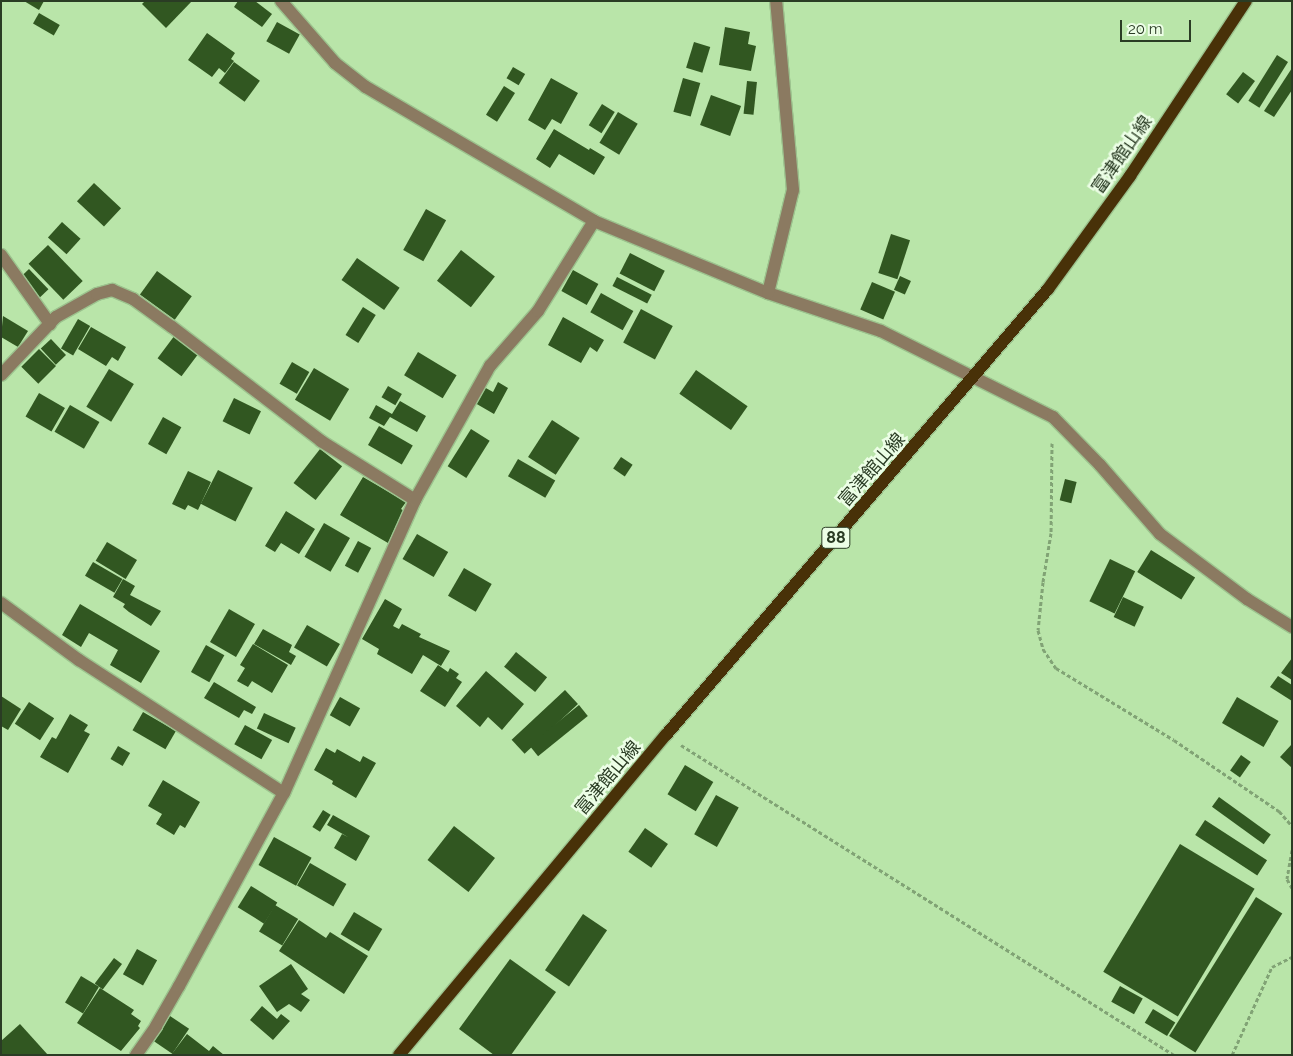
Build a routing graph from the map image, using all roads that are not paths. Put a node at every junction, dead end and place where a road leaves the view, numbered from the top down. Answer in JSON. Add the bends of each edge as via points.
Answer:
{"nodes":[{"id":1,"x":281,"y":1,"type":"edge"},
{"id":2,"x":776,"y":1,"type":"edge"},
{"id":3,"x":1246,"y":1,"type":"edge"},
{"id":4,"x":594,"y":221,"type":"junction"},
{"id":5,"x":1,"y":255,"type":"edge"},
{"id":6,"x":768,"y":293,"type":"junction"},
{"id":7,"x":50,"y":324,"type":"junction"},
{"id":8,"x":1,"y":375,"type":"edge"},
{"id":9,"x":974,"y":378,"type":"junction"},
{"id":10,"x":416,"y":500,"type":"junction"},
{"id":11,"x":1,"y":602,"type":"edge"},
{"id":12,"x":1292,"y":627,"type":"edge"},
{"id":13,"x":284,"y":792,"type":"junction"},
{"id":14,"x":136,"y":1055,"type":"edge"},
{"id":15,"x":399,"y":1055,"type":"edge"}],
"edges":[{"from":1,"to":4,"type":"street","via":[[336,63],[366,87]]},
{"from":2,"to":6,"type":"street","via":[[793,190]]},
{"from":3,"to":9,"type":"main road","name":"富津館山線","number":"88","via":[[1130,176],[1048,289]]},
{"from":4,"to":6,"type":"street"},
{"from":4,"to":10,"type":"street","via":[[538,311],[490,366]]},
{"from":5,"to":7,"type":"street"},
{"from":6,"to":9,"type":"street","via":[[881,331]]},
{"from":7,"to":8,"type":"street"},
{"from":7,"to":10,"type":"street","via":[[56,317],[97,294],[112,290],[132,299],[321,441]]},
{"from":9,"to":12,"type":"street","via":[[1053,418],[1100,465],[1160,534],[1247,599]]},
{"from":9,"to":15,"type":"main road","name":"富津館山線","number":"88","via":[[666,736]]},
{"from":10,"to":13,"type":"street"},
{"from":11,"to":13,"type":"street","via":[[79,660]]},
{"from":13,"to":14,"type":"street","via":[[160,1018]]}]}
